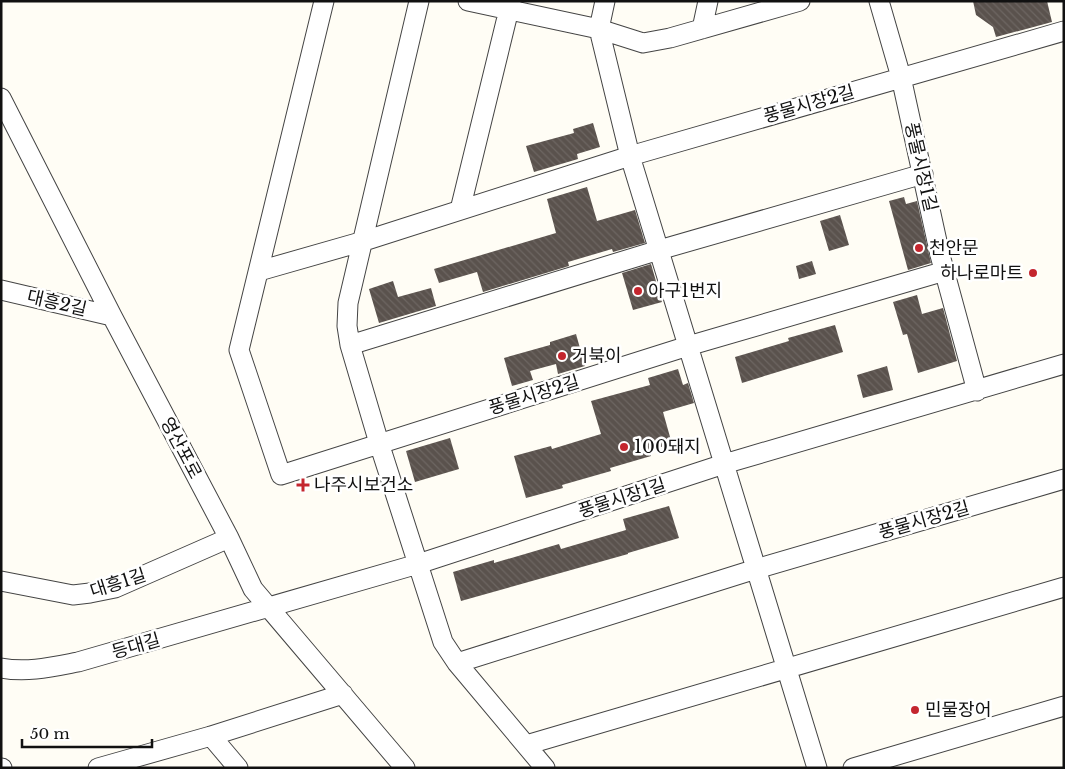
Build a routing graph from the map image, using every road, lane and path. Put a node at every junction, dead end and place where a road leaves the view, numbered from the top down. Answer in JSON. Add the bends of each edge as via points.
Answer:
{"nodes":[{"id":1,"x":324,"y":1,"type":"edge"},
{"id":2,"x":419,"y":1,"type":"edge"},
{"id":3,"x":468,"y":1,"type":"edge"},
{"id":4,"x":605,"y":1,"type":"edge"},
{"id":5,"x":708,"y":1,"type":"edge"},
{"id":6,"x":800,"y":1,"type":"edge"},
{"id":7,"x":879,"y":1,"type":"edge"},
{"id":8,"x":510,"y":6,"type":"edge"},
{"id":9,"x":599,"y":29,"type":"junction"},
{"id":10,"x":702,"y":29,"type":"junction"},
{"id":11,"x":1064,"y":31,"type":"edge"},
{"id":12,"x":901,"y":78,"type":"junction"},
{"id":13,"x":1,"y":98,"type":"edge"},
{"id":14,"x":630,"y":156,"type":"junction"},
{"id":15,"x":923,"y":174,"type":"junction"},
{"id":16,"x":460,"y":210,"type":"junction"},
{"id":17,"x":364,"y":241,"type":"junction"},
{"id":18,"x":659,"y":250,"type":"junction"},
{"id":19,"x":259,"y":271,"type":"junction"},
{"id":20,"x":945,"y":271,"type":"junction"},
{"id":21,"x":1,"y":290,"type":"edge"},
{"id":22,"x":112,"y":316,"type":"junction"},
{"id":23,"x":350,"y":345,"type":"junction"},
{"id":24,"x":688,"y":346,"type":"junction"},
{"id":25,"x":1064,"y":364,"type":"edge"},
{"id":26,"x":977,"y":391,"type":"junction"},
{"id":27,"x":379,"y":443,"type":"junction"},
{"id":28,"x":724,"y":464,"type":"junction"},
{"id":29,"x":1064,"y":480,"type":"edge"},
{"id":30,"x":229,"y":538,"type":"junction"},
{"id":31,"x":418,"y":564,"type":"junction"},
{"id":32,"x":756,"y":569,"type":"junction"},
{"id":33,"x":1,"y":580,"type":"edge"},
{"id":34,"x":1064,"y":587,"type":"edge"},
{"id":35,"x":268,"y":608,"type":"junction"},
{"id":36,"x":457,"y":663,"type":"junction"},
{"id":37,"x":1,"y":668,"type":"edge"},
{"id":38,"x":787,"y":669,"type":"junction"},
{"id":39,"x":342,"y":694,"type":"junction"},
{"id":40,"x":1064,"y":706,"type":"edge"},
{"id":41,"x":211,"y":736,"type":"junction"},
{"id":42,"x":526,"y":746,"type":"junction"},
{"id":43,"x":98,"y":768,"type":"edge"},
{"id":44,"x":238,"y":768,"type":"edge"},
{"id":45,"x":405,"y":768,"type":"edge"},
{"id":46,"x":545,"y":768,"type":"edge"},
{"id":47,"x":816,"y":768,"type":"edge"},
{"id":48,"x":854,"y":768,"type":"edge"}],
"edges":[{"from":1,"to":19,"type":"street"},
{"from":2,"to":17,"type":"street"},
{"from":3,"to":8,"type":"street"},
{"from":4,"to":9,"type":"street"},
{"from":5,"to":10,"type":"street"},
{"from":6,"to":10,"type":"street"},
{"from":7,"to":12,"type":"street","name":"풍물시장1길"},
{"from":8,"to":9,"type":"street"},
{"from":8,"to":16,"type":"street"},
{"from":9,"to":10,"type":"street","via":[[643,42]]},
{"from":9,"to":14,"type":"street"},
{"from":11,"to":12,"type":"street","name":"풍물시장2길"},
{"from":12,"to":14,"type":"street","name":"풍물시장2길"},
{"from":12,"to":15,"type":"street","name":"풍물시장1길"},
{"from":13,"to":22,"type":"street","name":"영산포로"},
{"from":14,"to":16,"type":"street","name":"풍물시장2길"},
{"from":14,"to":18,"type":"street"},
{"from":15,"to":18,"type":"street"},
{"from":15,"to":20,"type":"street","name":"풍물시장1길"},
{"from":16,"to":17,"type":"street","name":"풍물시장2길"},
{"from":17,"to":19,"type":"street","name":"풍물시장2길"},
{"from":17,"to":23,"type":"street","via":[[348,303]]},
{"from":18,"to":23,"type":"street"},
{"from":18,"to":24,"type":"street"},
{"from":19,"to":27,"type":"street","name":"풍물시장2길","via":[[239,350],[281,475]]},
{"from":20,"to":24,"type":"street","name":"풍물시장2길"},
{"from":20,"to":26,"type":"street","name":"풍물시장1길"},
{"from":21,"to":22,"type":"street","name":"대흥2길"},
{"from":22,"to":30,"type":"street","name":"영산포로"},
{"from":23,"to":27,"type":"street"},
{"from":24,"to":27,"type":"street","name":"풍물시장2길"},
{"from":24,"to":28,"type":"street"},
{"from":25,"to":26,"type":"street","name":"풍물시장1길"},
{"from":26,"to":28,"type":"street","name":"풍물시장1길"},
{"from":27,"to":31,"type":"street"},
{"from":28,"to":31,"type":"street","name":"풍물시장1길"},
{"from":28,"to":32,"type":"street"},
{"from":29,"to":32,"type":"street","name":"풍물시장2길"},
{"from":30,"to":33,"type":"street","name":"대흥1길","via":[[115,588],[90,594],[73,595]]},
{"from":30,"to":35,"type":"street","name":"영산포로","via":[[253,588]]},
{"from":31,"to":35,"type":"street","name":"풍물시장1길"},
{"from":31,"to":36,"type":"street","via":[[444,642]]},
{"from":32,"to":36,"type":"street","name":"풍물시장2길"},
{"from":32,"to":38,"type":"street"},
{"from":34,"to":38,"type":"street"},
{"from":35,"to":37,"type":"street","name":"등대길","via":[[78,662],[43,669]]},
{"from":35,"to":39,"type":"street","name":"영산포로"},
{"from":36,"to":42,"type":"street"},
{"from":38,"to":42,"type":"street"},
{"from":38,"to":47,"type":"street"},
{"from":39,"to":41,"type":"street"},
{"from":39,"to":45,"type":"street","name":"영산포로"},
{"from":40,"to":48,"type":"street"},
{"from":41,"to":43,"type":"street"},
{"from":41,"to":44,"type":"street"},
{"from":42,"to":46,"type":"street"}]}
